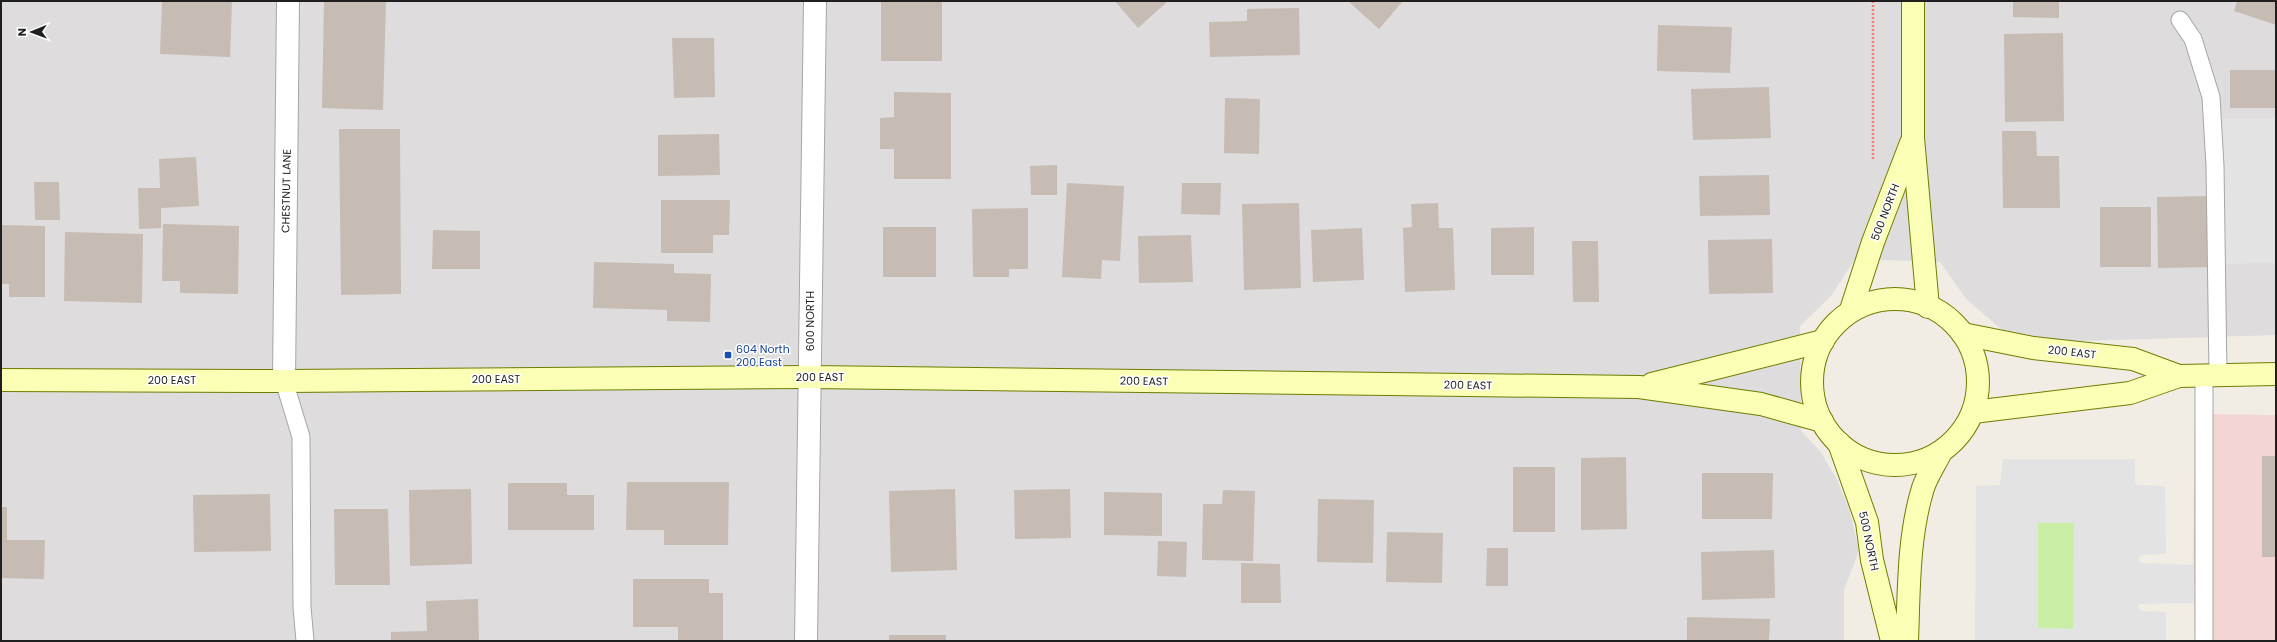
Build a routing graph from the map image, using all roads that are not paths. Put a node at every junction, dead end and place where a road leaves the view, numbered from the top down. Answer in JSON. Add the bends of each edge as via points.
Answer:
{"nodes":[{"id":1,"x":288,"y":1,"type":"edge"},
{"id":2,"x":815,"y":1,"type":"edge"},
{"id":3,"x":1913,"y":1,"type":"edge"},
{"id":4,"x":2180,"y":20,"type":"dead end"},
{"id":5,"x":1913,"y":138,"type":"junction"},
{"id":6,"x":1928,"y":307,"type":"junction"},
{"id":7,"x":1852,"y":310,"type":"junction"},
{"id":8,"x":1963,"y":334,"type":"junction"},
{"id":9,"x":1823,"y":342,"type":"junction"},
{"id":10,"x":2211,"y":374,"type":"junction"},
{"id":11,"x":2276,"y":374,"type":"edge"},
{"id":12,"x":2179,"y":376,"type":"junction"},
{"id":13,"x":810,"y":377,"type":"junction"},
{"id":14,"x":1,"y":380,"type":"edge"},
{"id":15,"x":284,"y":381,"type":"junction"},
{"id":16,"x":1639,"y":387,"type":"junction"},
{"id":17,"x":1973,"y":412,"type":"junction"},
{"id":18,"x":1822,"y":421,"type":"junction"},
{"id":19,"x":1839,"y":443,"type":"junction"},
{"id":20,"x":1941,"y":452,"type":"junction"},
{"id":21,"x":305,"y":641,"type":"edge"},
{"id":22,"x":806,"y":641,"type":"edge"},
{"id":23,"x":1892,"y":641,"type":"edge"},
{"id":24,"x":1907,"y":641,"type":"edge"},
{"id":25,"x":2204,"y":641,"type":"edge"}],
"edges":[{"from":1,"to":15,"type":"street","name":"CHESTNUT LANE"},
{"from":2,"to":13,"type":"street","name":"600 NORTH"},
{"from":3,"to":5,"type":"main road","name":"500 NORTH"},
{"from":4,"to":10,"type":"lane","via":[[2192,39],[2211,97],[2215,166]]},
{"from":5,"to":6,"type":"main road","name":"500 NORTH"},
{"from":5,"to":7,"type":"main road","name":"500 NORTH","via":[[1873,242]]},
{"from":6,"to":7,"type":"main road","via":[[1919,303],[1891,299]]},
{"from":6,"to":8,"type":"main road","via":[[1943,314]]},
{"from":7,"to":9,"type":"main road"},
{"from":8,"to":12,"type":"main road","name":"200 EAST","via":[[2033,348],[2134,359]]},
{"from":8,"to":17,"type":"main road","via":[[1975,358],[1979,386]]},
{"from":9,"to":16,"type":"main road","name":"200 EAST"},
{"from":9,"to":18,"type":"main road","via":[[1814,368],[1813,395]]},
{"from":10,"to":11,"type":"main road","name":"200 EAST"},
{"from":10,"to":12,"type":"main road","name":"200 EAST"},
{"from":10,"to":25,"type":"lane"},
{"from":12,"to":17,"type":"main road","name":"200 EAST","via":[[2130,393]]},
{"from":13,"to":15,"type":"main road","name":"200 EAST"},
{"from":13,"to":16,"type":"main road","name":"200 EAST"},
{"from":13,"to":22,"type":"street","name":"600 NORTH"},
{"from":14,"to":15,"type":"main road","name":"200 EAST"},
{"from":15,"to":21,"type":"lane","via":[[300,437],[302,607]]},
{"from":16,"to":18,"type":"main road","name":"200 EAST","via":[[1761,404]]},
{"from":17,"to":20,"type":"main road","via":[[1960,436]]},
{"from":18,"to":19,"type":"main road"},
{"from":19,"to":20,"type":"main road","via":[[1861,459],[1887,466],[1914,464]]},
{"from":19,"to":23,"type":"main road","name":"500 NORTH","via":[[1867,522],[1872,560]]},
{"from":20,"to":24,"type":"main road","via":[[1924,487],[1915,526],[1910,561]]}]}
